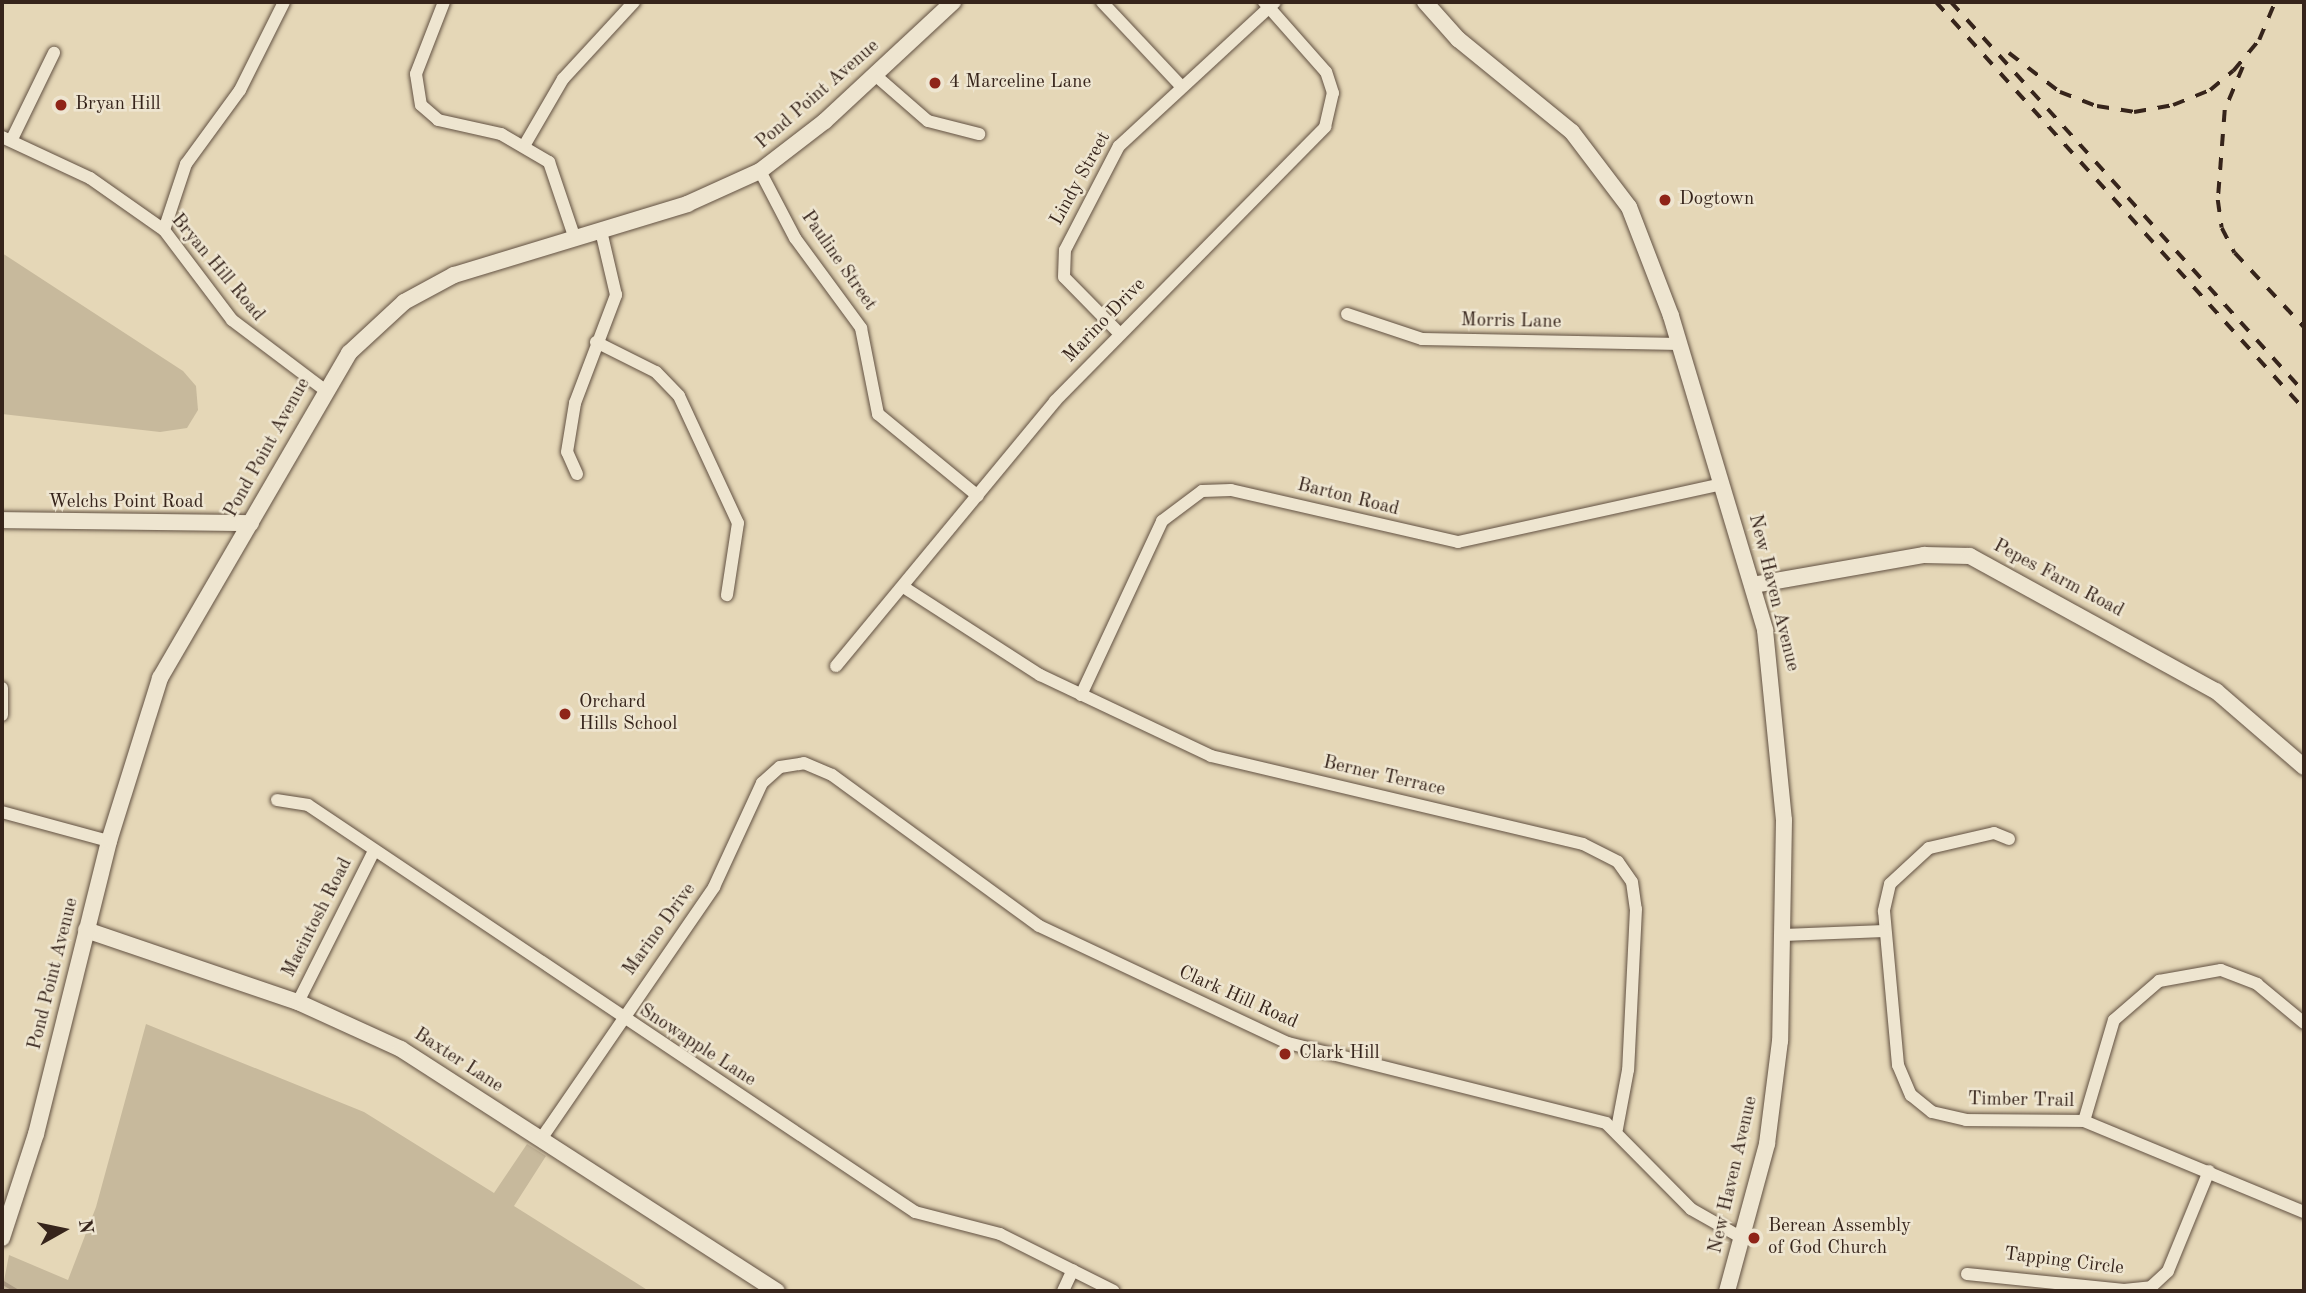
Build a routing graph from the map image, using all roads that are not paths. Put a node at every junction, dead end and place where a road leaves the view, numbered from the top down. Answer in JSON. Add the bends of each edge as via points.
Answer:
{"nodes":[{"id":1,"x":284,"y":2,"type":"edge"},
{"id":2,"x":444,"y":2,"type":"edge"},
{"id":3,"x":634,"y":2,"type":"edge"},
{"id":4,"x":953,"y":2,"type":"edge"},
{"id":5,"x":1102,"y":2,"type":"edge"},
{"id":6,"x":1425,"y":2,"type":"edge"},
{"id":7,"x":1269,"y":4,"type":"edge"},
{"id":8,"x":54,"y":53,"type":"dead end"},
{"id":9,"x":875,"y":75,"type":"junction"},
{"id":10,"x":1180,"y":85,"type":"junction"},
{"id":11,"x":979,"y":134,"type":"dead end"},
{"id":12,"x":7,"y":138,"type":"edge"},
{"id":13,"x":524,"y":146,"type":"junction"},
{"id":14,"x":760,"y":171,"type":"junction"},
{"id":15,"x":164,"y":230,"type":"junction"},
{"id":16,"x":601,"y":231,"type":"junction"},
{"id":17,"x":575,"y":239,"type":"junction"},
{"id":18,"x":1347,"y":314,"type":"dead end"},
{"id":19,"x":1119,"y":332,"type":"junction"},
{"id":20,"x":596,"y":342,"type":"junction"},
{"id":21,"x":1679,"y":344,"type":"junction"},
{"id":22,"x":325,"y":390,"type":"junction"},
{"id":23,"x":578,"y":474,"type":"dead end"},
{"id":24,"x":1721,"y":484,"type":"junction"},
{"id":25,"x":978,"y":496,"type":"junction"},
{"id":26,"x":2,"y":520,"type":"edge"},
{"id":27,"x":251,"y":523,"type":"junction"},
{"id":28,"x":1753,"y":584,"type":"junction"},
{"id":29,"x":905,"y":588,"type":"junction"},
{"id":30,"x":727,"y":595,"type":"dead end"},
{"id":31,"x":836,"y":666,"type":"dead end"},
{"id":32,"x":2,"y":688,"type":"edge"},
{"id":33,"x":1081,"y":695,"type":"junction"},
{"id":34,"x":2,"y":715,"type":"edge"},
{"id":35,"x":812,"y":765,"type":"joint"},
{"id":36,"x":2304,"y":767,"type":"edge"},
{"id":37,"x":277,"y":800,"type":"dead end"},
{"id":38,"x":2,"y":812,"type":"edge"},
{"id":39,"x":2009,"y":839,"type":"dead end"},
{"id":40,"x":109,"y":841,"type":"junction"},
{"id":41,"x":374,"y":851,"type":"junction"},
{"id":42,"x":86,"y":930,"type":"junction"},
{"id":43,"x":1885,"y":930,"type":"junction"},
{"id":44,"x":1783,"y":935,"type":"junction"},
{"id":45,"x":298,"y":1002,"type":"junction"},
{"id":46,"x":620,"y":1019,"type":"junction"},
{"id":47,"x":2304,"y":1023,"type":"edge"},
{"id":48,"x":2084,"y":1121,"type":"junction"},
{"id":49,"x":1617,"y":1129,"type":"junction"},
{"id":50,"x":541,"y":1139,"type":"junction"},
{"id":51,"x":2209,"y":1171,"type":"junction"},
{"id":52,"x":2304,"y":1212,"type":"edge"},
{"id":53,"x":2,"y":1238,"type":"edge"},
{"id":54,"x":1742,"y":1238,"type":"junction"},
{"id":55,"x":1073,"y":1270,"type":"junction"},
{"id":56,"x":1967,"y":1274,"type":"dead end"},
{"id":57,"x":777,"y":1291,"type":"edge"},
{"id":58,"x":1063,"y":1291,"type":"edge"},
{"id":59,"x":1114,"y":1291,"type":"edge"},
{"id":60,"x":1727,"y":1291,"type":"edge"}],
"edges":[{"from":1,"to":15,"type":"street","via":[[240,90],[186,164]]},
{"from":2,"to":13,"type":"street","via":[[415,79],[421,105],[438,120],[477,127]]},
{"from":3,"to":13,"type":"street","via":[[563,79]]},
{"from":4,"to":9,"type":"main road","name":"Pond Point Avenue"},
{"from":5,"to":10,"type":"street"},
{"from":6,"to":21,"type":"main road","name":"New Haven Avenue","via":[[1470,50],[1565,126],[1603,169],[1636,220]]},
{"from":7,"to":10,"type":"street","name":"Lindy Street"},
{"from":7,"to":19,"type":"street","name":"Marino Drive","via":[[1326,72],[1332,93],[1328,121]]},
{"from":8,"to":12,"type":"street"},
{"from":9,"to":11,"type":"street","via":[[928,121]]},
{"from":9,"to":14,"type":"main road","name":"Pond Point Avenue"},
{"from":10,"to":19,"type":"street","name":"Lindy Street","via":[[1119,146],[1061,260],[1068,282]]},
{"from":12,"to":15,"type":"street","name":"Bryan Hill Road","via":[[90,178]]},
{"from":13,"to":17,"type":"street","via":[[556,172]]},
{"from":14,"to":16,"type":"main road","name":"Pond Point Avenue","via":[[687,204]]},
{"from":14,"to":25,"type":"street","name":"Pauline Street","via":[[795,238],[861,328],[878,414]]},
{"from":15,"to":22,"type":"street","name":"Bryan Hill Road","via":[[232,320]]},
{"from":16,"to":17,"type":"main road","name":"Pond Point Avenue"},
{"from":16,"to":20,"type":"street","via":[[616,295]]},
{"from":17,"to":22,"type":"main road","name":"Pond Point Avenue","via":[[454,275],[404,302],[363,337]]},
{"from":18,"to":21,"type":"street","name":"Morris Lane","via":[[1422,339]]},
{"from":19,"to":25,"type":"street","name":"Marino Drive"},
{"from":20,"to":23,"type":"street","via":[[570,427],[568,458]]},
{"from":20,"to":30,"type":"street","via":[[656,372],[679,396],[738,523]]},
{"from":21,"to":24,"type":"main road","name":"New Haven Avenue"},
{"from":22,"to":27,"type":"main road","name":"Pond Point Avenue"},
{"from":24,"to":28,"type":"main road","name":"New Haven Avenue"},
{"from":24,"to":33,"type":"street","name":"Barton Road","via":[[1458,542],[1231,490],[1202,491],[1162,521]]},
{"from":25,"to":29,"type":"street","name":"Marino Drive"},
{"from":26,"to":27,"type":"main road","name":"Welchs Point Road"},
{"from":27,"to":40,"type":"main road","name":"Pond Point Avenue","via":[[160,678]]},
{"from":28,"to":36,"type":"main road","name":"Pepes Farm Road","via":[[1924,555],[1970,556],[2216,691]]},
{"from":28,"to":44,"type":"main road","name":"New Haven Avenue","via":[[1778,709]]},
{"from":29,"to":31,"type":"street","name":"Marino Drive"},
{"from":29,"to":33,"type":"street","name":"Berner Terrace"},
{"from":32,"to":34,"type":"street"},
{"from":33,"to":49,"type":"street","name":"Berner Terrace","via":[[1211,756],[1583,844],[1618,862],[1632,882],[1636,909],[1632,1021]]},
{"from":35,"to":46,"type":"street","name":"Marino Drive","via":[[780,766],[762,783],[725,870]]},
{"from":35,"to":49,"type":"street","name":"Clark Hill Road","via":[[1040,926],[1289,1043],[1576,1112]]},
{"from":37,"to":41,"type":"street","name":"Snowapple Lane","via":[[308,804]]},
{"from":38,"to":40,"type":"street"},
{"from":39,"to":43,"type":"street","name":"Timber Trail","via":[[1994,833],[1942,844],[1907,862],[1885,895]]},
{"from":40,"to":42,"type":"main road","name":"Pond Point Avenue"},
{"from":41,"to":45,"type":"street","name":"Macintosh Road"},
{"from":41,"to":46,"type":"street","name":"Snowapple Lane"},
{"from":42,"to":45,"type":"main road","name":"Baxter Lane"},
{"from":42,"to":53,"type":"main road","name":"Pond Point Avenue","via":[[36,1134]]},
{"from":43,"to":44,"type":"street"},
{"from":43,"to":48,"type":"street","name":"Timber Trail","via":[[1898,1065],[1917,1100],[1966,1120]]},
{"from":44,"to":54,"type":"main road","name":"New Haven Avenue","via":[[1773,1112]]},
{"from":45,"to":50,"type":"main road","name":"Baxter Lane","via":[[401,1049]]},
{"from":46,"to":50,"type":"street","name":"Marino Drive"},
{"from":46,"to":55,"type":"street","name":"Snowapple Lane","via":[[915,1212],[999,1234]]},
{"from":47,"to":48,"type":"street","via":[[2257,984],[2221,970],[2159,981],[2114,1020]]},
{"from":48,"to":51,"type":"street","name":"Timber Trail"},
{"from":49,"to":54,"type":"street","name":"Clark Hill Road","via":[[1691,1209]]},
{"from":50,"to":57,"type":"main road","name":"Baxter Lane"},
{"from":51,"to":52,"type":"street","name":"Timber Trail"},
{"from":51,"to":56,"type":"street","name":"Tapping Circle","via":[[2168,1270],[2151,1287],[2124,1290]]},
{"from":54,"to":60,"type":"main road","name":"New Haven Avenue"},
{"from":55,"to":58,"type":"street"},
{"from":55,"to":59,"type":"street","name":"Snowapple Lane"}]}
